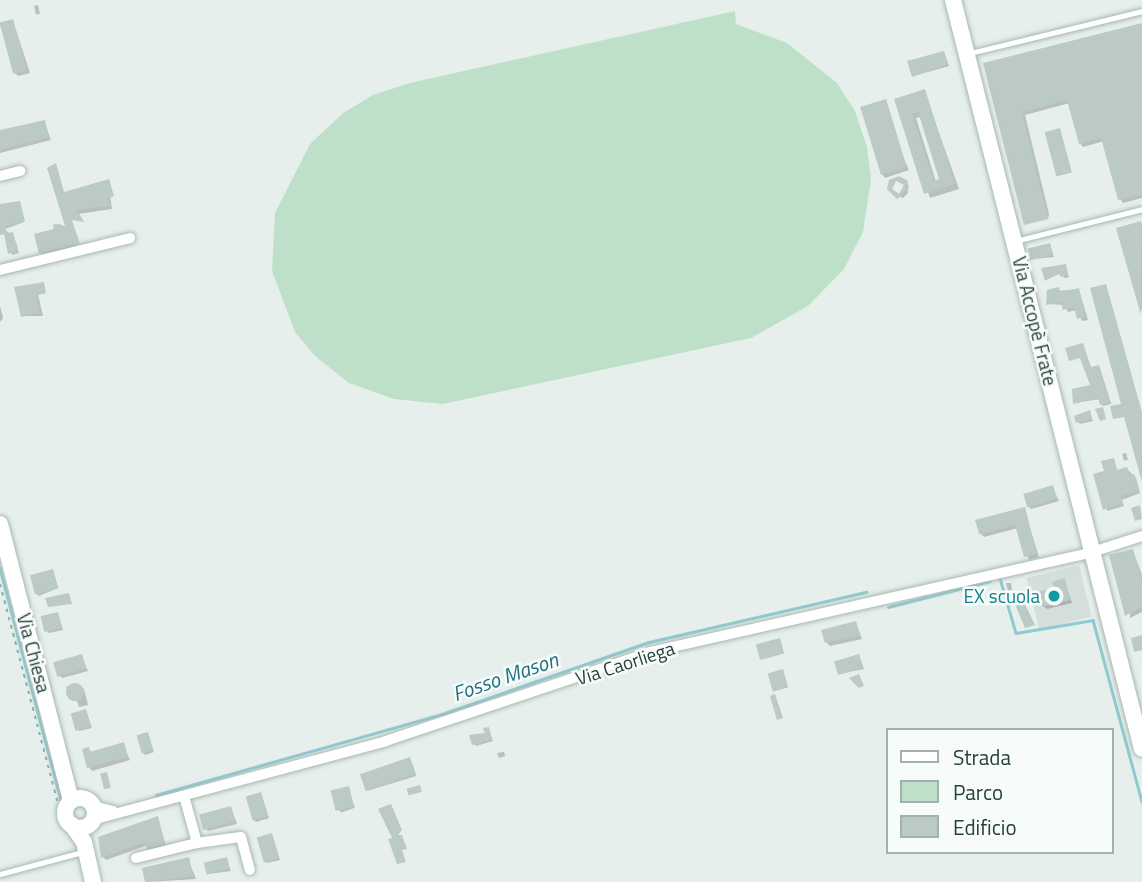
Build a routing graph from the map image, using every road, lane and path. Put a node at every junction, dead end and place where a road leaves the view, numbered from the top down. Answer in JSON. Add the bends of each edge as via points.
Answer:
{"nodes":[{"id":1,"x":953,"y":0,"type":"edge"},
{"id":2,"x":1142,"y":11,"type":"edge"},
{"id":3,"x":967,"y":53,"type":"junction"},
{"id":4,"x":20,"y":172,"type":"dead end"},
{"id":5,"x":0,"y":176,"type":"edge"},
{"id":6,"x":1142,"y":209,"type":"edge"},
{"id":7,"x":130,"y":238,"type":"dead end"},
{"id":8,"x":1015,"y":241,"type":"junction"},
{"id":9,"x":0,"y":270,"type":"edge"},
{"id":10,"x":0,"y":524,"type":"edge"},
{"id":11,"x":1142,"y":536,"type":"edge"},
{"id":12,"x":1091,"y":551,"type":"junction"},
{"id":13,"x":4,"y":553,"type":"edge"},
{"id":14,"x":0,"y":584,"type":"edge"},
{"id":15,"x":1142,"y":749,"type":"edge"},
{"id":16,"x":184,"y":796,"type":"junction"},
{"id":17,"x":81,"y":810,"type":"junction"},
{"id":18,"x":72,"y":825,"type":"junction"},
{"id":19,"x":197,"y":844,"type":"junction"},
{"id":20,"x":85,"y":847,"type":"junction"},
{"id":21,"x":136,"y":858,"type":"dead end"},
{"id":22,"x":250,"y":870,"type":"dead end"},
{"id":23,"x":0,"y":874,"type":"edge"},
{"id":24,"x":93,"y":882,"type":"edge"}],
"edges":[{"from":1,"to":3,"type":"main road","name":"Via Accopè Frate"},
{"from":2,"to":3,"type":"lane"},
{"from":3,"to":8,"type":"main road","name":"Via Accopè Frate"},
{"from":4,"to":5,"type":"street"},
{"from":6,"to":8,"type":"lane"},
{"from":7,"to":9,"type":"street"},
{"from":8,"to":12,"type":"main road","name":"Via Accopè Frate"},
{"from":10,"to":13,"type":"main road","name":"Via Chiesa"},
{"from":11,"to":12,"type":"street","name":"Via Caorliega"},
{"from":12,"to":15,"type":"main road","name":"Via Accopè Frate"},
{"from":12,"to":16,"type":"street","name":"Via Caorliega","via":[[650,652],[386,741]]},
{"from":13,"to":17,"type":"main road","name":"Via Chiesa","via":[[69,783]]},
{"from":14,"to":17,"type":"path"},
{"from":16,"to":17,"type":"street","name":"Via Caorliega","via":[[113,811]]},
{"from":16,"to":19,"type":"street"},
{"from":17,"to":18,"type":"main road"},
{"from":17,"to":18,"type":"main road","via":[[65,814]]},
{"from":17,"to":20,"type":"main road","name":"Via Chiesa"},
{"from":18,"to":20,"type":"main road","name":"Via Chiesa"},
{"from":19,"to":21,"type":"street"},
{"from":19,"to":22,"type":"street","via":[[241,837]]},
{"from":20,"to":23,"type":"lane"},
{"from":20,"to":24,"type":"main road","name":"Via Chiesa"}]}
